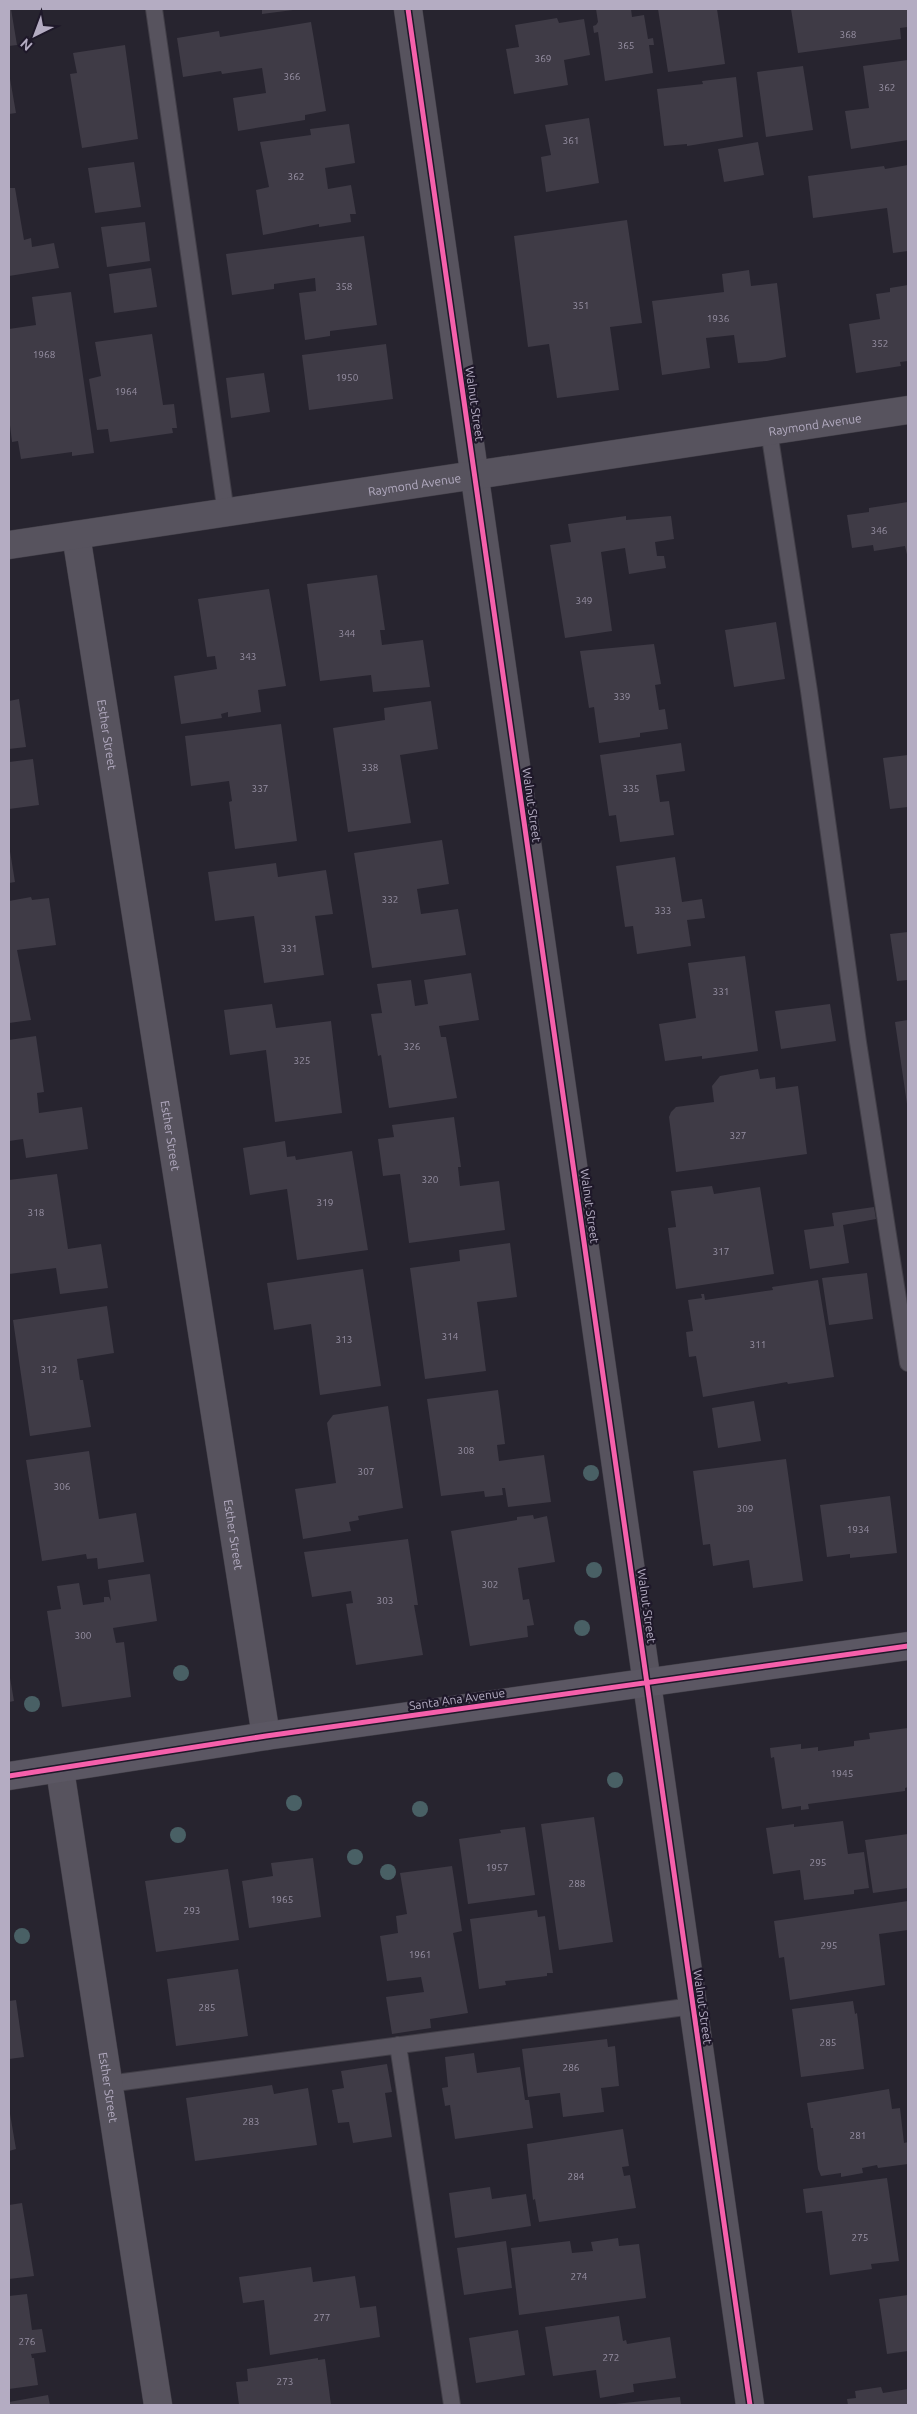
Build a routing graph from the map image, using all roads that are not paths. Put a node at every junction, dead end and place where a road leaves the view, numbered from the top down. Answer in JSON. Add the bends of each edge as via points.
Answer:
{"nodes":[{"id":1,"x":154,"y":9,"type":"edge"},
{"id":2,"x":408,"y":9,"type":"edge"},
{"id":3,"x":908,"y":410,"type":"edge"},
{"id":4,"x":769,"y":431,"type":"junction"},
{"id":5,"x":475,"y":475,"type":"junction"},
{"id":6,"x":226,"y":513,"type":"junction"},
{"id":7,"x":76,"y":535,"type":"junction"},
{"id":8,"x":9,"y":545,"type":"edge"},
{"id":9,"x":908,"y":1363,"type":"edge"},
{"id":10,"x":908,"y":1646,"type":"edge"},
{"id":11,"x":648,"y":1682,"type":"junction"},
{"id":12,"x":266,"y":1736,"type":"junction"},
{"id":13,"x":60,"y":1770,"type":"junction"},
{"id":14,"x":9,"y":1776,"type":"edge"},
{"id":15,"x":693,"y":2006,"type":"junction"},
{"id":16,"x":398,"y":2045,"type":"junction"},
{"id":17,"x":108,"y":2084,"type":"junction"},
{"id":18,"x":158,"y":2405,"type":"edge"},
{"id":19,"x":452,"y":2405,"type":"edge"},
{"id":20,"x":750,"y":2405,"type":"edge"}],
"edges":[{"from":1,"to":6,"type":"lane"},
{"from":2,"to":5,"type":"street","name":"Walnut Street"},
{"from":3,"to":4,"type":"street","name":"Raymond Avenue"},
{"from":4,"to":5,"type":"street","name":"Raymond Avenue"},
{"from":4,"to":9,"type":"lane"},
{"from":5,"to":6,"type":"street","name":"Raymond Avenue"},
{"from":5,"to":11,"type":"street","name":"Walnut Street"},
{"from":6,"to":7,"type":"street","name":"Raymond Avenue"},
{"from":7,"to":8,"type":"street","name":"Raymond Avenue"},
{"from":7,"to":12,"type":"street","name":"Esther Street"},
{"from":10,"to":11,"type":"street","name":"Santa Ana Avenue"},
{"from":11,"to":12,"type":"street","name":"Santa Ana Avenue"},
{"from":11,"to":15,"type":"street","name":"Walnut Street"},
{"from":12,"to":13,"type":"street","name":"Santa Ana Avenue"},
{"from":13,"to":14,"type":"street","name":"Santa Ana Avenue"},
{"from":13,"to":17,"type":"street","name":"Esther Street"},
{"from":15,"to":16,"type":"lane"},
{"from":15,"to":20,"type":"street","name":"Walnut Street"},
{"from":16,"to":17,"type":"lane"},
{"from":16,"to":19,"type":"lane"},
{"from":17,"to":18,"type":"street","name":"Esther Street"}]}
